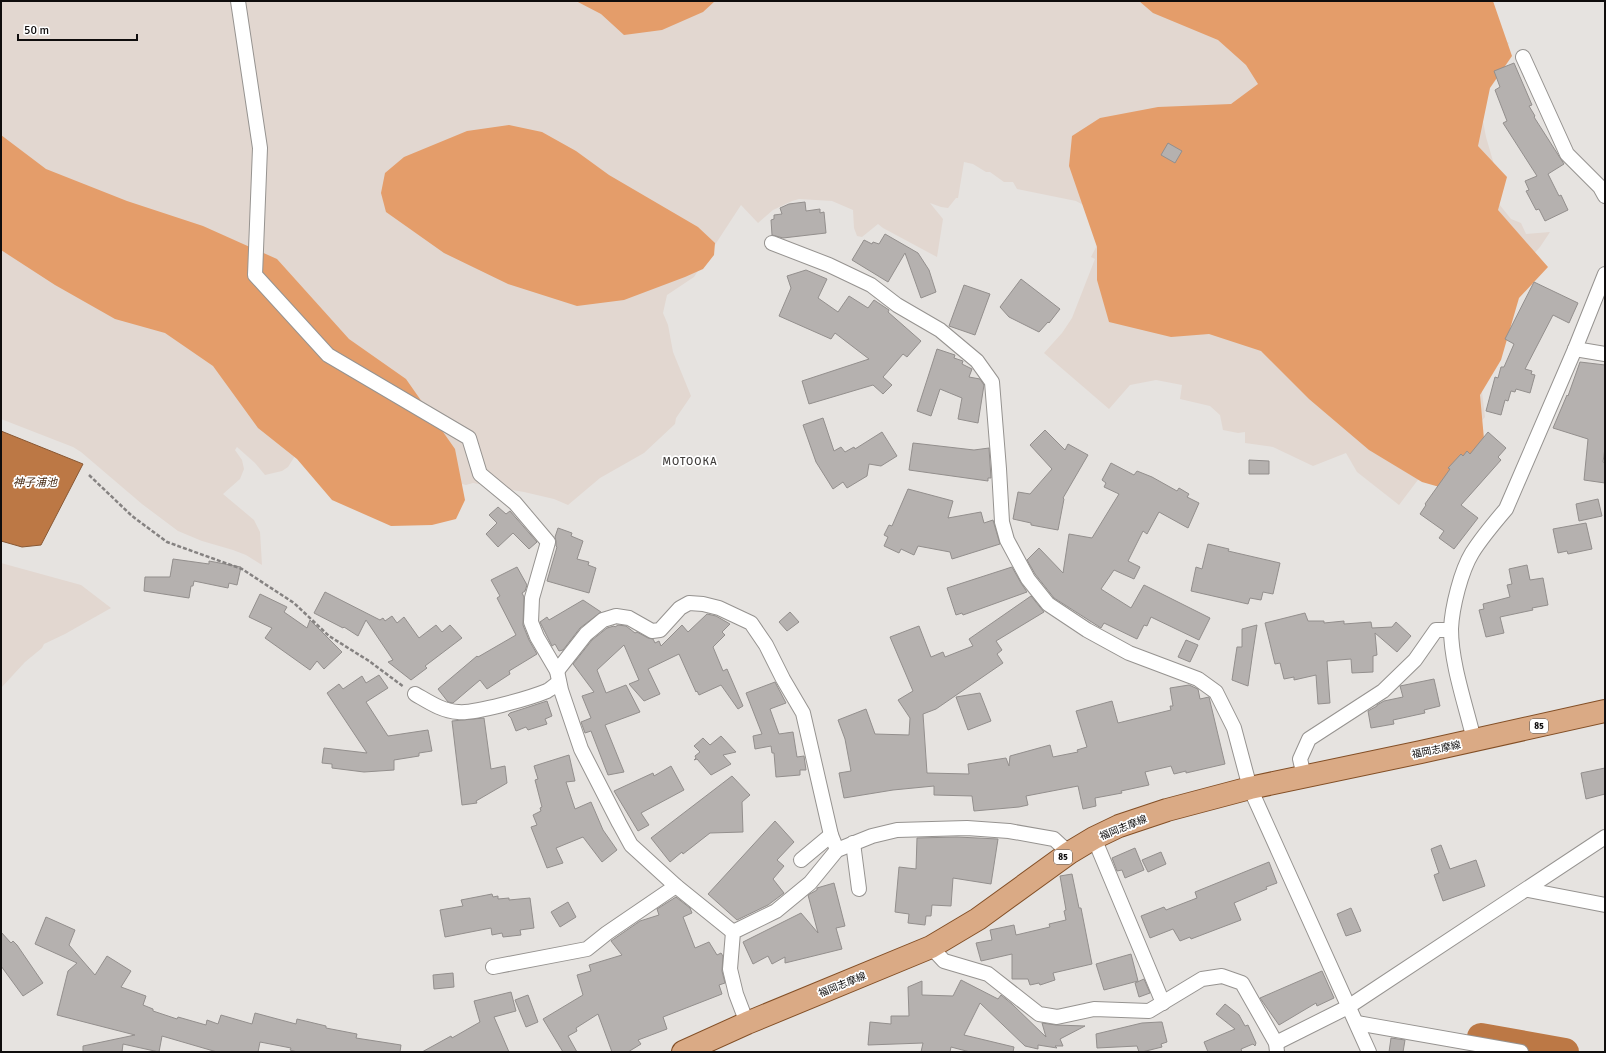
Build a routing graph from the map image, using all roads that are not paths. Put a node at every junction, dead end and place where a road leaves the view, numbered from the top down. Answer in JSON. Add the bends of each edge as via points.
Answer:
{"nodes":[{"id":1,"x":238,"y":1,"type":"edge"},
{"id":2,"x":1523,"y":57,"type":"dead end"},
{"id":3,"x":1605,"y":196,"type":"edge"},
{"id":4,"x":772,"y":243,"type":"dead end"},
{"id":5,"x":1605,"y":274,"type":"edge"},
{"id":6,"x":1575,"y":349,"type":"junction"},
{"id":7,"x":1605,"y":354,"type":"edge"},
{"id":8,"x":1451,"y":630,"type":"junction"},
{"id":9,"x":558,"y":677,"type":"junction"},
{"id":10,"x":416,"y":694,"type":"road end"},
{"id":11,"x":1605,"y":711,"type":"edge"},
{"id":12,"x":1474,"y":740,"type":"junction"},
{"id":13,"x":1304,"y":776,"type":"junction"},
{"id":14,"x":1250,"y":788,"type":"junction"},
{"id":15,"x":831,"y":835,"type":"junction"},
{"id":16,"x":1605,"y":837,"type":"edge"},
{"id":17,"x":1094,"y":838,"type":"junction"},
{"id":18,"x":853,"y":843,"type":"junction"},
{"id":19,"x":837,"y":850,"type":"junction"},
{"id":20,"x":1069,"y":853,"type":"junction"},
{"id":21,"x":801,"y":860,"type":"dead end"},
{"id":22,"x":676,"y":886,"type":"junction"},
{"id":23,"x":859,"y":889,"type":"dead end"},
{"id":24,"x":1528,"y":890,"type":"junction"},
{"id":25,"x":1605,"y":905,"type":"edge"},
{"id":26,"x":733,"y":932,"type":"junction"},
{"id":27,"x":931,"y":948,"type":"junction"},
{"id":28,"x":493,"y":968,"type":"dead end"},
{"id":29,"x":1163,"y":1003,"type":"junction"},
{"id":30,"x":1348,"y":1007,"type":"junction"},
{"id":31,"x":747,"y":1023,"type":"junction"},
{"id":32,"x":1356,"y":1023,"type":"junction"},
{"id":33,"x":1276,"y":1048,"type":"edge"},
{"id":34,"x":683,"y":1052,"type":"edge"},
{"id":35,"x":1369,"y":1052,"type":"edge"},
{"id":36,"x":1521,"y":1052,"type":"edge"}],
"edges":[{"from":1,"to":9,"type":"street","via":[[260,148],[255,275],[328,355],[468,438],[480,474],[515,503],[548,542],[532,598],[531,622]]},
{"from":2,"to":3,"type":"street","via":[[1567,154],[1600,187]]},
{"from":4,"to":14,"type":"street","via":[[871,285],[898,305],[940,330],[977,361],[992,382],[1002,522],[1007,540],[1028,579],[1048,604],[1087,630],[1129,653],[1198,679],[1216,692],[1234,728]]},
{"from":5,"to":6,"type":"street"},
{"from":6,"to":7,"type":"street"},
{"from":6,"to":8,"type":"street","via":[[1506,509],[1471,554],[1454,606]]},
{"from":8,"to":12,"type":"street","via":[[1456,666]]},
{"from":8,"to":13,"type":"street","via":[[1436,630],[1415,660],[1383,692],[1308,739],[1300,759]]},
{"from":9,"to":10,"type":"street","via":[[548,691],[467,713],[438,707]]},
{"from":9,"to":15,"type":"street","via":[[586,634],[603,620],[616,616],[629,618],[652,631],[660,630],[680,608],[689,603],[719,608],[751,623],[803,713]]},
{"from":9,"to":22,"type":"street","via":[[581,749],[619,823],[632,845]]},
{"from":11,"to":12,"type":"main road","name":"福岡志摩線","number":"85"},
{"from":12,"to":13,"type":"main road","name":"福岡志摩線","number":"85"},
{"from":13,"to":14,"type":"main road","name":"福岡志摩線","number":"85"},
{"from":14,"to":17,"type":"main road","name":"福岡志摩線","number":"85","via":[[1166,810],[1119,826]]},
{"from":14,"to":30,"type":"street"},
{"from":15,"to":19,"type":"street"},
{"from":15,"to":21,"type":"street"},
{"from":16,"to":24,"type":"street"},
{"from":17,"to":20,"type":"main road","name":"福岡志摩線","number":"85"},
{"from":17,"to":29,"type":"street"},
{"from":18,"to":19,"type":"street"},
{"from":18,"to":20,"type":"street","via":[[897,830],[968,828],[1009,831],[1054,839]]},
{"from":18,"to":23,"type":"street"},
{"from":19,"to":26,"type":"street","via":[[810,883],[776,911]]},
{"from":20,"to":27,"type":"main road","name":"福岡志摩線","number":"85","via":[[978,919]]},
{"from":22,"to":26,"type":"street"},
{"from":22,"to":28,"type":"street","via":[[587,949]]},
{"from":24,"to":25,"type":"street"},
{"from":24,"to":30,"type":"street"},
{"from":26,"to":31,"type":"street","via":[[730,969]]},
{"from":27,"to":29,"type":"street","via":[[944,961],[988,974],[1040,1014],[1057,1017],[1094,1009],[1149,1011]]},
{"from":27,"to":31,"type":"main road","name":"福岡志摩線","number":"85"},
{"from":29,"to":33,"type":"street","via":[[1202,979],[1222,976],[1242,983]]},
{"from":30,"to":32,"type":"street"},
{"from":30,"to":33,"type":"street"},
{"from":31,"to":34,"type":"main road","name":"福岡志摩線","number":"85"},
{"from":32,"to":35,"type":"street"},
{"from":32,"to":36,"type":"street"}]}
